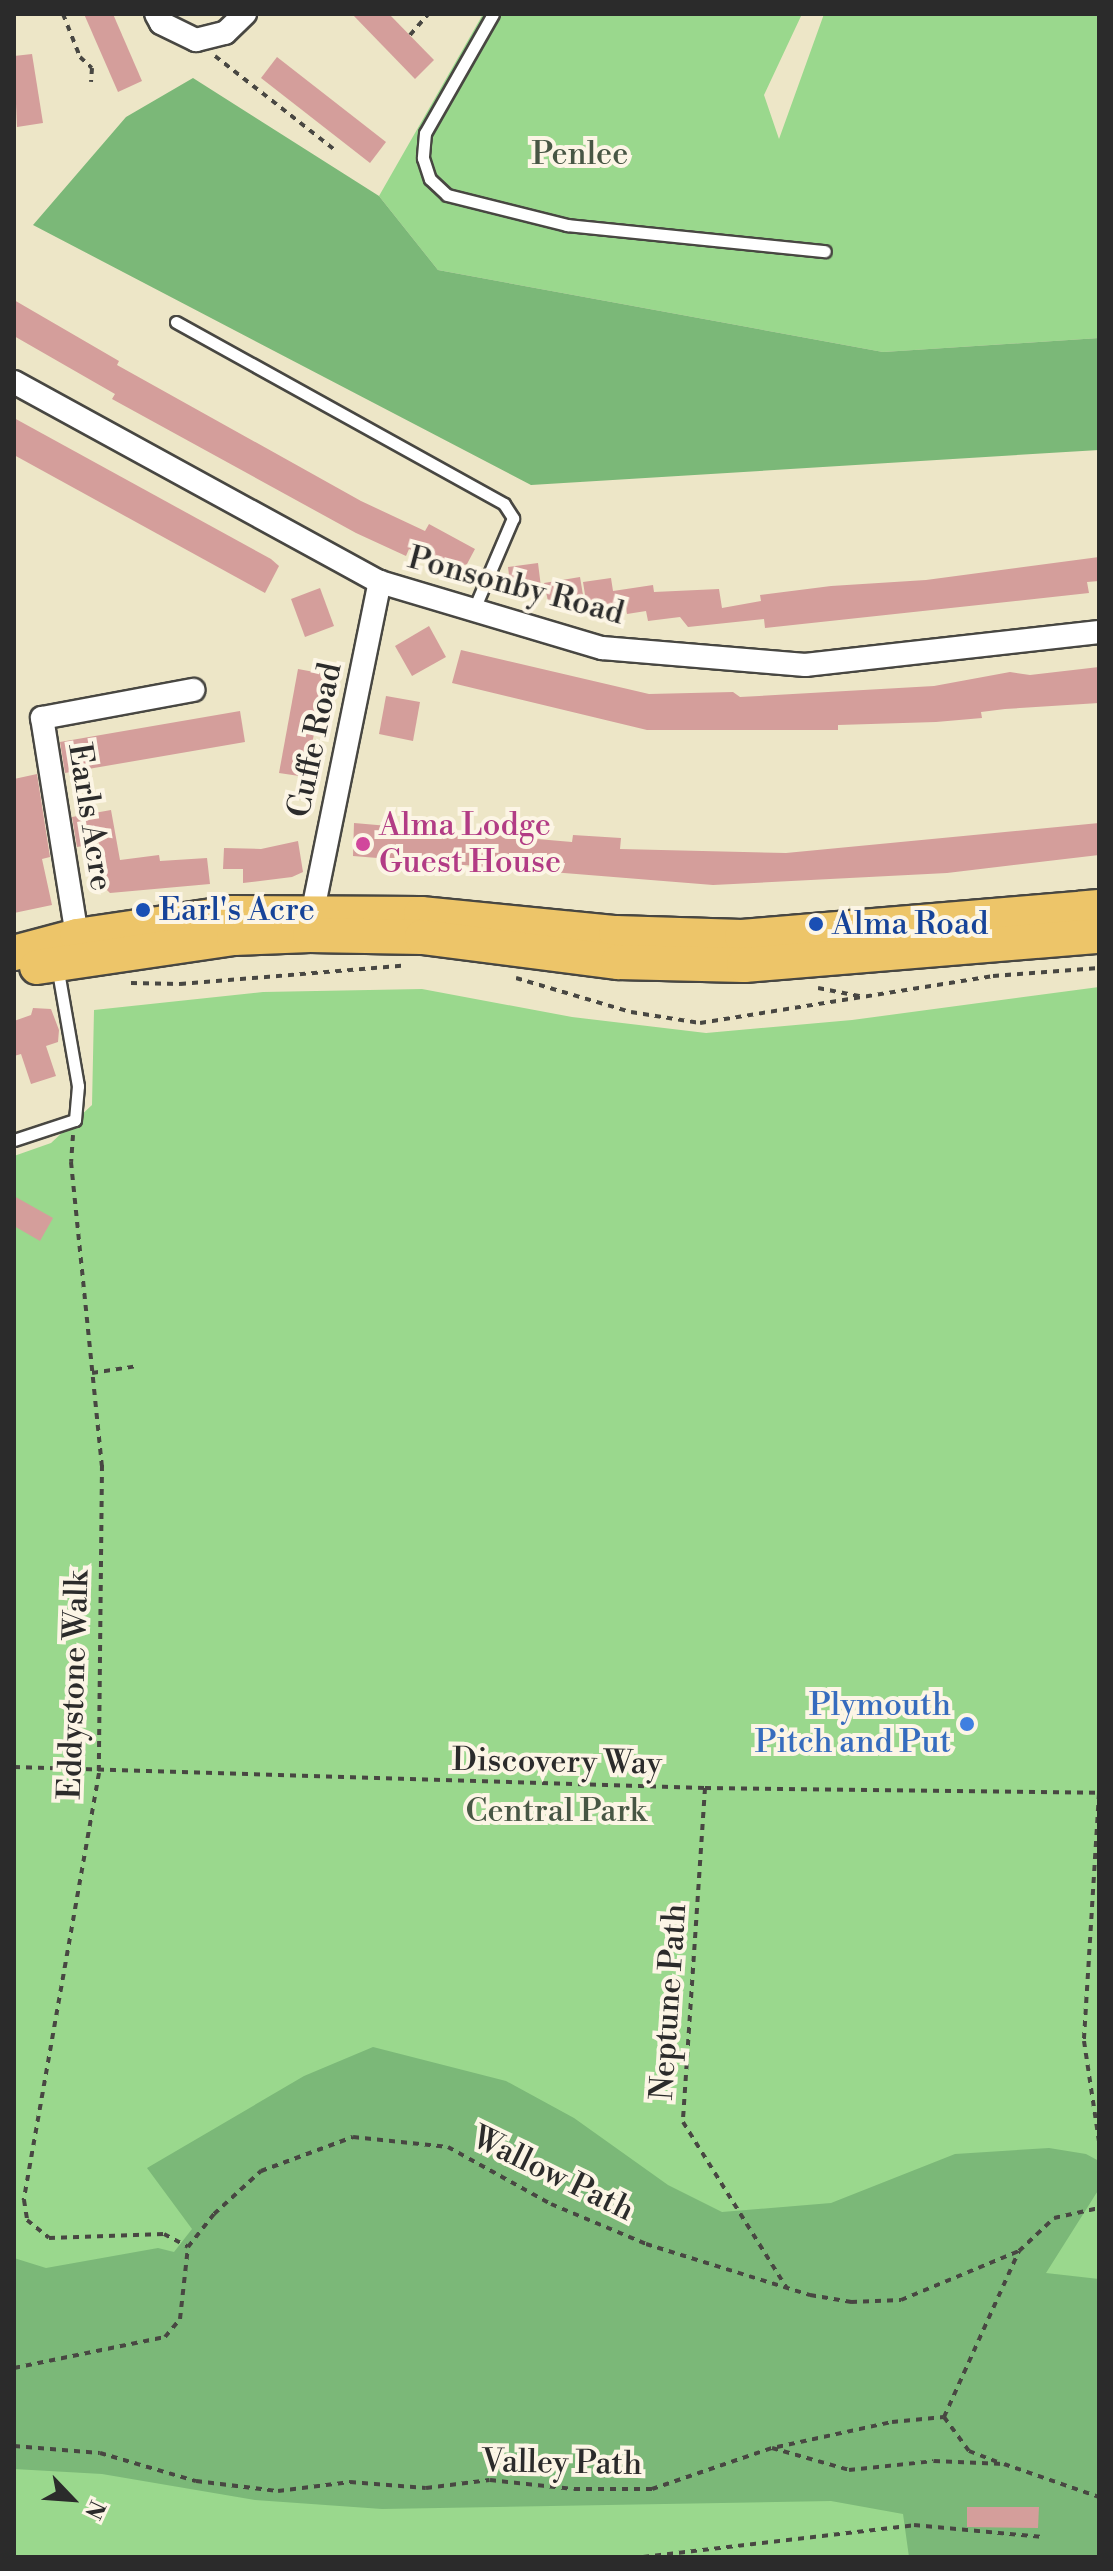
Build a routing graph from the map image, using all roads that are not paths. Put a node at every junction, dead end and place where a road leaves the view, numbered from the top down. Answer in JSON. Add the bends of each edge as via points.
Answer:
{"nodes":[{"id":1,"x":156,"y":14,"type":"edge"},
{"id":2,"x":245,"y":14,"type":"edge"},
{"id":3,"x":493,"y":14,"type":"edge"},
{"id":4,"x":825,"y":251,"type":"dead end"},
{"id":5,"x":176,"y":322,"type":"dead end"},
{"id":6,"x":14,"y":382,"type":"edge"},
{"id":7,"x":380,"y":582,"type":"junction"},
{"id":8,"x":474,"y":609,"type":"junction"},
{"id":9,"x":1099,"y":632,"type":"edge"},
{"id":10,"x":193,"y":690,"type":"dead end"},
{"id":11,"x":1099,"y":907,"type":"edge"},
{"id":12,"x":313,"y":910,"type":"junction"},
{"id":13,"x":77,"y":936,"type":"junction"},
{"id":14,"x":1099,"y":936,"type":"edge"},
{"id":15,"x":14,"y":953,"type":"edge"},
{"id":16,"x":57,"y":963,"type":"junction"},
{"id":17,"x":14,"y":971,"type":"edge"},
{"id":18,"x":14,"y":1140,"type":"edge"}],
"edges":[{"from":1,"to":2,"type":"street","via":[[161,23],[196,40],[225,33]]},
{"from":3,"to":4,"type":"lane","via":[[425,133],[423,158],[430,179],[447,195],[567,225]]},
{"from":5,"to":8,"type":"lane","via":[[504,504],[513,518]]},
{"from":6,"to":7,"type":"street","name":"Ponsonby Road"},
{"from":7,"to":8,"type":"street","name":"Ponsonby Road"},
{"from":7,"to":12,"type":"street","name":"Cuffe Road"},
{"from":8,"to":9,"type":"street","name":"Ponsonby Road","via":[[602,648],[805,665]]},
{"from":10,"to":13,"type":"street","name":"Earls Acre","via":[[42,718]]},
{"from":11,"to":12,"type":"main road","via":[[742,937]]},
{"from":12,"to":13,"type":"main road","via":[[232,913]]},
{"from":13,"to":15,"type":"main road"},
{"from":14,"to":16,"type":"main road","via":[[744,965],[618,962],[422,937],[310,935],[234,938]]},
{"from":16,"to":17,"type":"main road"},
{"from":16,"to":18,"type":"lane","via":[[78,1086],[75,1120]]}]}
